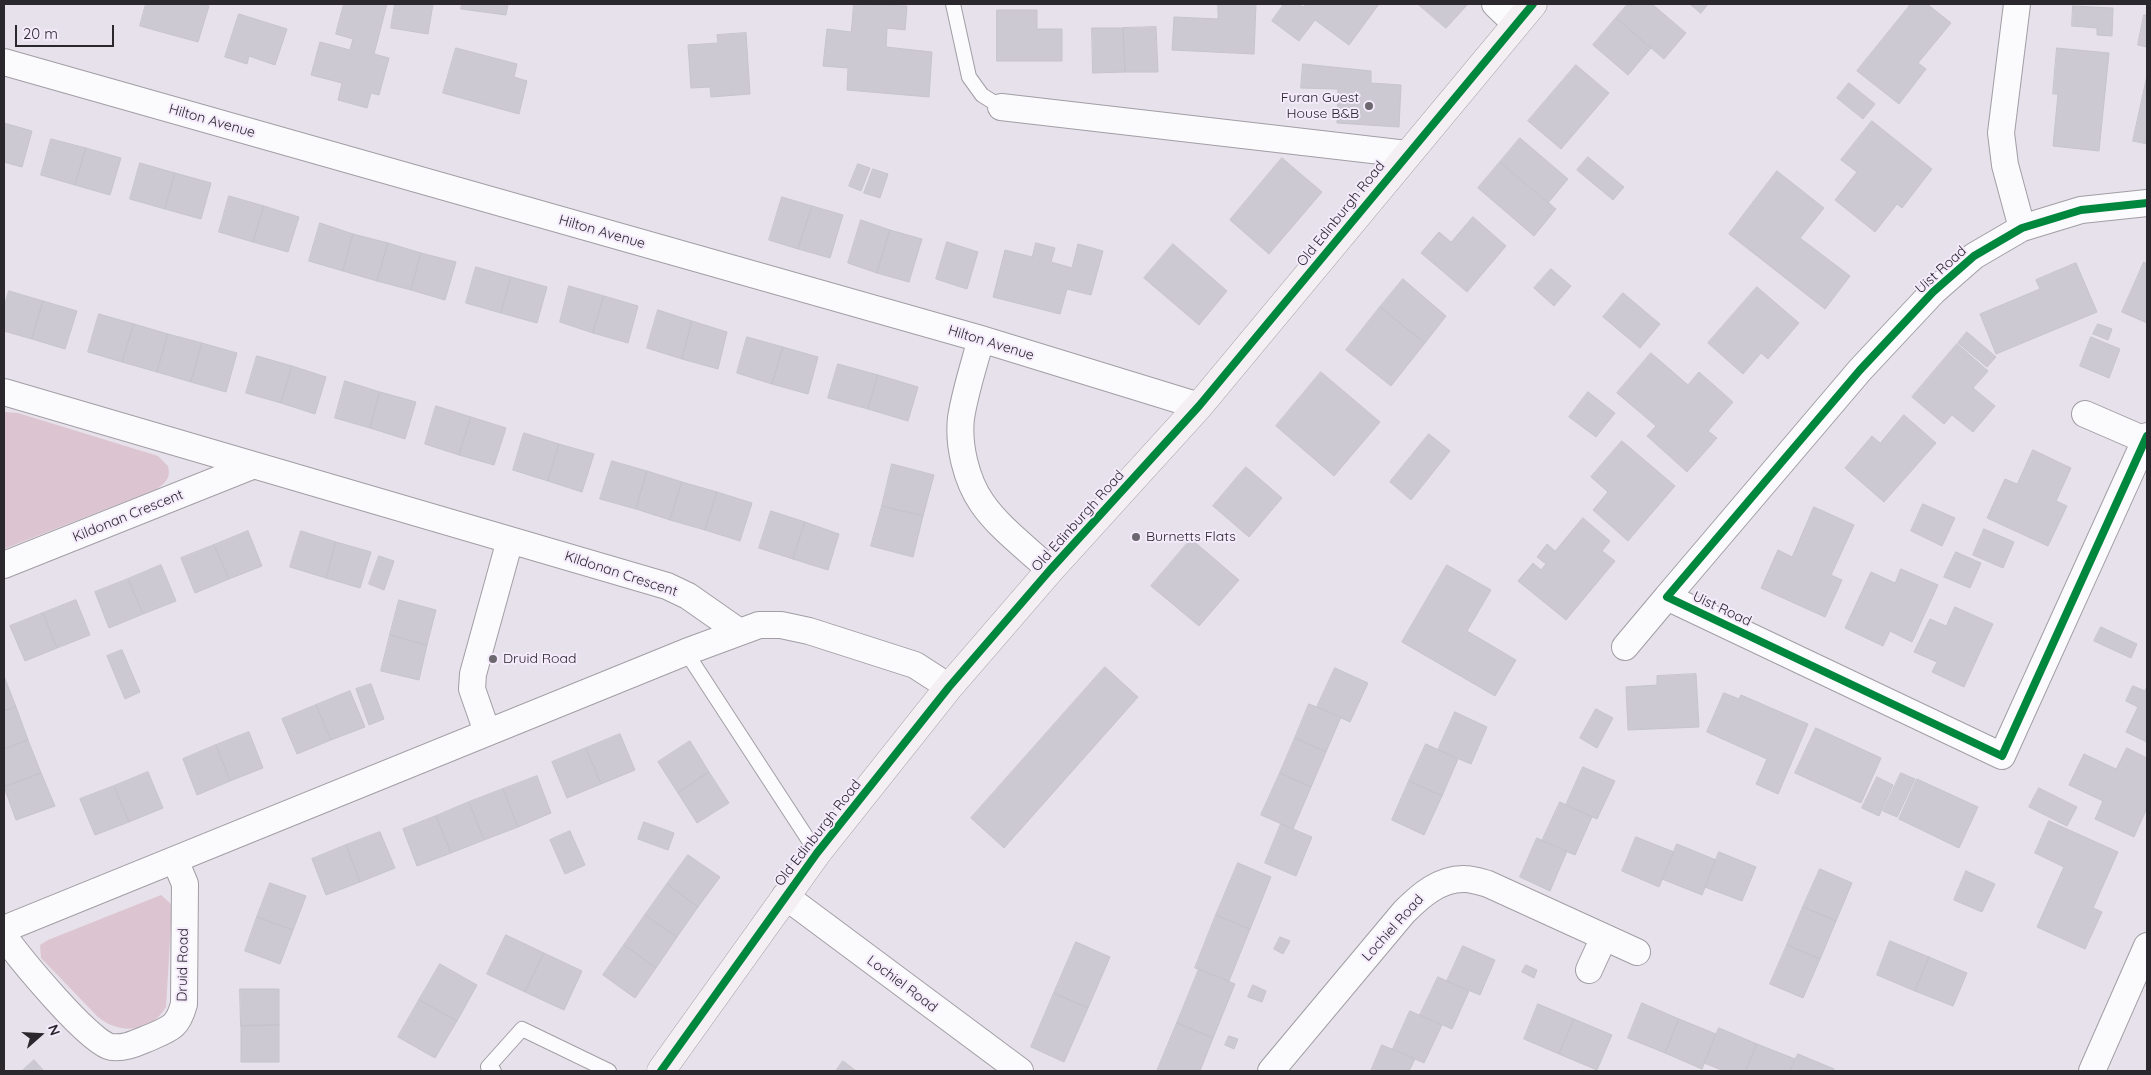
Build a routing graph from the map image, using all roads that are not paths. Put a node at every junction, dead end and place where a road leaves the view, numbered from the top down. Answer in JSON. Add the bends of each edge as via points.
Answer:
{"nodes":[{"id":1,"x":953,"y":4,"type":"edge"},
{"id":2,"x":1495,"y":4,"type":"edge"},
{"id":3,"x":2017,"y":4,"type":"edge"},
{"id":4,"x":1525,"y":14,"type":"edge"},
{"id":5,"x":4,"y":62,"type":"edge"},
{"id":6,"x":1001,"y":107,"type":"joint"},
{"id":7,"x":1407,"y":154,"type":"junction"},
{"id":8,"x":2147,"y":203,"type":"edge"},
{"id":9,"x":2022,"y":228,"type":"junction"},
{"id":10,"x":981,"y":339,"type":"junction"},
{"id":11,"x":4,"y":392,"type":"edge"},
{"id":12,"x":1198,"y":406,"type":"junction"},
{"id":13,"x":2085,"y":414,"type":"dead end"},
{"id":14,"x":2146,"y":438,"type":"edge"},
{"id":15,"x":252,"y":466,"type":"junction"},
{"id":16,"x":510,"y":540,"type":"junction"},
{"id":17,"x":4,"y":565,"type":"edge"},
{"id":18,"x":1050,"y":570,"type":"junction"},
{"id":19,"x":1667,"y":597,"type":"junction"},
{"id":20,"x":738,"y":632,"type":"junction"},
{"id":21,"x":1624,"y":647,"type":"dead end"},
{"id":22,"x":686,"y":652,"type":"junction"},
{"id":23,"x":949,"y":687,"type":"junction"},
{"id":24,"x":487,"y":732,"type":"junction"},
{"id":25,"x":817,"y":852,"type":"junction"},
{"id":26,"x":175,"y":860,"type":"junction"},
{"id":27,"x":785,"y":896,"type":"junction"},
{"id":28,"x":5,"y":926,"type":"edge"},
{"id":29,"x":1604,"y":937,"type":"junction"},
{"id":30,"x":2147,"y":946,"type":"edge"},
{"id":31,"x":1638,"y":952,"type":"dead end"},
{"id":32,"x":1589,"y":970,"type":"dead end"},
{"id":33,"x":494,"y":1071,"type":"edge"},
{"id":34,"x":609,"y":1071,"type":"edge"},
{"id":35,"x":661,"y":1071,"type":"edge"},
{"id":36,"x":1020,"y":1071,"type":"edge"},
{"id":37,"x":1270,"y":1071,"type":"edge"},
{"id":38,"x":2092,"y":1071,"type":"edge"}],
"edges":[{"from":1,"to":6,"type":"lane","via":[[969,76],[982,94]]},
{"from":2,"to":4,"type":"street"},
{"from":3,"to":9,"type":"street","via":[[2001,133],[2005,165]]},
{"from":4,"to":7,"type":"street","name":"Old Edinburgh Road"},
{"from":5,"to":10,"type":"street","name":"Hilton Avenue"},
{"from":6,"to":7,"type":"street"},
{"from":7,"to":12,"type":"street","name":"Old Edinburgh Road"},
{"from":8,"to":9,"type":"street","name":"Uist Road","via":[[2081,210]]},
{"from":9,"to":19,"type":"street","name":"Uist Road","via":[[1974,256],[1933,292],[1860,370]]},
{"from":10,"to":12,"type":"street","name":"Hilton Avenue"},
{"from":10,"to":18,"type":"street","via":[[961,418],[962,449],[970,480],[982,502],[999,522]]},
{"from":11,"to":15,"type":"street","name":"Kildonan Crescent"},
{"from":12,"to":18,"type":"street","name":"Old Edinburgh Road"},
{"from":13,"to":14,"type":"street"},
{"from":14,"to":19,"type":"street","name":"Uist Road","via":[[2002,756]]},
{"from":15,"to":16,"type":"street","name":"Kildonan Crescent"},
{"from":15,"to":17,"type":"street","name":"Kildonan Crescent"},
{"from":16,"to":20,"type":"street","name":"Kildonan Crescent","via":[[667,586],[688,596]]},
{"from":16,"to":24,"type":"street","via":[[473,674],[472,689]]},
{"from":18,"to":23,"type":"street","name":"Old Edinburgh Road"},
{"from":19,"to":21,"type":"street"},
{"from":20,"to":22,"type":"street","name":"Druid Road"},
{"from":20,"to":23,"type":"street","via":[[759,625],[809,631],[915,665]]},
{"from":22,"to":24,"type":"street","name":"Druid Road"},
{"from":22,"to":25,"type":"lane"},
{"from":23,"to":25,"type":"street","name":"Old Edinburgh Road"},
{"from":24,"to":26,"type":"street","name":"Druid Road"},
{"from":25,"to":27,"type":"street","name":"Old Edinburgh Road"},
{"from":26,"to":28,"type":"street","name":"Druid Road"},
{"from":26,"to":28,"type":"street","name":"Druid Road","via":[[185,884],[184,1004],[180,1020],[168,1030],[127,1047],[110,1047],[94,1037],[22,960]]},
{"from":27,"to":35,"type":"street","name":"Old Edinburgh Road"},
{"from":27,"to":36,"type":"street","name":"Lochiel Road"},
{"from":29,"to":31,"type":"street","name":"Lochiel Road"},
{"from":29,"to":32,"type":"street"},
{"from":29,"to":37,"type":"street","name":"Lochiel Road","via":[[1488,884],[1465,879],[1443,882],[1422,894],[1404,912]]},
{"from":30,"to":38,"type":"street"},
{"from":33,"to":34,"type":"lane","via":[[488,1067],[522,1029]]}]}
